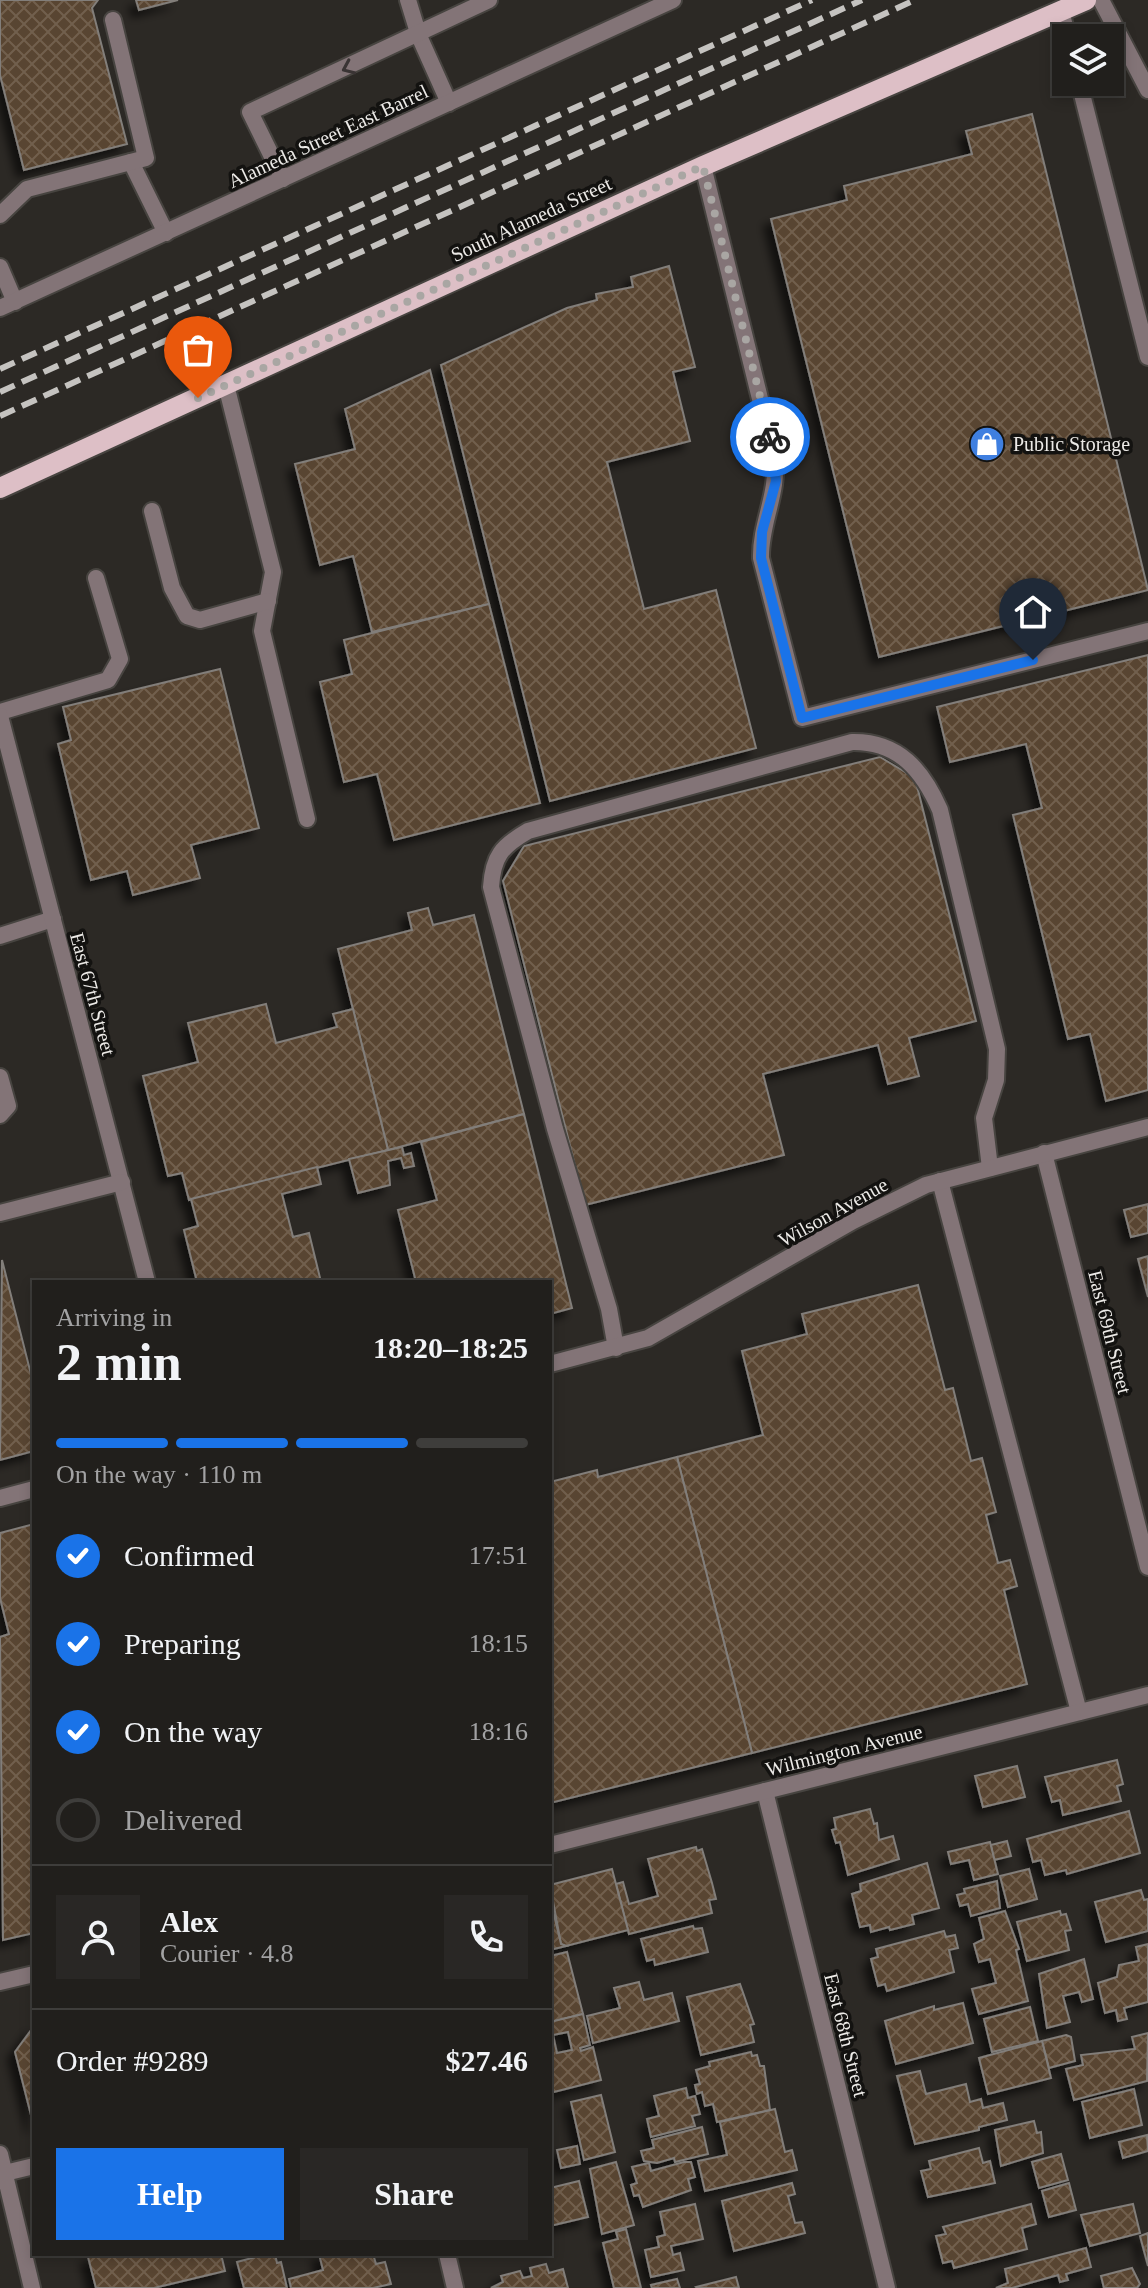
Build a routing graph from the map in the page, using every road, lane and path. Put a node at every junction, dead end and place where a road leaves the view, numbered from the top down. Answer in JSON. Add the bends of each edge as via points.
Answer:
{"nodes":[{"id":1,"x":408,"y":0,"type":"edge"},
{"id":2,"x":489,"y":0,"type":"edge"},
{"id":3,"x":673,"y":0,"type":"edge"},
{"id":4,"x":1086,"y":0,"type":"edge"},
{"id":5,"x":1101,"y":0,"type":"edge"},
{"id":6,"x":1061,"y":11,"type":"junction"},
{"id":7,"x":113,"y":20,"type":"dead end"},
{"id":8,"x":1064,"y":24,"type":"edge"},
{"id":9,"x":419,"y":36,"type":"junction"},
{"id":10,"x":1148,"y":90,"type":"edge"},
{"id":11,"x":1083,"y":96,"type":"edge"},
{"id":12,"x":449,"y":103,"type":"junction"},
{"id":13,"x":131,"y":162,"type":"junction"},
{"id":14,"x":703,"y":166,"type":"junction"},
{"id":15,"x":283,"y":179,"type":"junction"},
{"id":16,"x":0,"y":215,"type":"edge"},
{"id":17,"x":166,"y":233,"type":"junction"},
{"id":18,"x":0,"y":267,"type":"edge"},
{"id":19,"x":7,"y":305,"type":"edge"},
{"id":20,"x":1148,"y":357,"type":"edge"},
{"id":21,"x":226,"y":385,"type":"junction"},
{"id":22,"x":0,"y":488,"type":"edge"},
{"id":23,"x":152,"y":511,"type":"dead end"},
{"id":24,"x":96,"y":578,"type":"dead end"},
{"id":25,"x":268,"y":601,"type":"junction"},
{"id":26,"x":1148,"y":631,"type":"edge"},
{"id":27,"x":0,"y":714,"type":"edge"},
{"id":28,"x":307,"y":819,"type":"dead end"},
{"id":29,"x":53,"y":919,"type":"junction"},
{"id":30,"x":0,"y":936,"type":"edge"},
{"id":31,"x":0,"y":1077,"type":"edge"},
{"id":32,"x":0,"y":1115,"type":"edge"},
{"id":33,"x":1148,"y":1127,"type":"edge"},
{"id":34,"x":1044,"y":1153,"type":"junction"},
{"id":35,"x":990,"y":1168,"type":"junction"},
{"id":36,"x":940,"y":1181,"type":"junction"},
{"id":37,"x":122,"y":1182,"type":"junction"},
{"id":38,"x":0,"y":1213,"type":"edge"},
{"id":39,"x":146,"y":1280,"type":"edge"},
{"id":40,"x":616,"y":1348,"type":"junction"},
{"id":41,"x":552,"y":1364,"type":"edge"},
{"id":42,"x":32,"y":1490,"type":"edge"},
{"id":43,"x":0,"y":1498,"type":"edge"},
{"id":44,"x":1148,"y":1567,"type":"edge"},
{"id":45,"x":1148,"y":1695,"type":"edge"},
{"id":46,"x":1079,"y":1712,"type":"junction"},
{"id":47,"x":765,"y":1791,"type":"junction"},
{"id":48,"x":552,"y":1844,"type":"edge"},
{"id":49,"x":32,"y":1974,"type":"edge"},
{"id":50,"x":0,"y":1982,"type":"edge"},
{"id":51,"x":0,"y":2154,"type":"edge"},
{"id":52,"x":32,"y":2166,"type":"edge"},
{"id":53,"x":5,"y":2173,"type":"junction"},
{"id":54,"x":447,"y":2256,"type":"edge"},
{"id":55,"x":32,"y":2288,"type":"edge"},
{"id":56,"x":455,"y":2288,"type":"edge"},
{"id":57,"x":887,"y":2288,"type":"edge"}],
"edges":[{"from":1,"to":9,"type":"street"},
{"from":2,"to":9,"type":"street"},
{"from":3,"to":12,"type":"street","name":"Alameda Street East Barrel"},
{"from":4,"to":6,"type":"main road","name":"South Alameda Street"},
{"from":5,"to":10,"type":"street"},
{"from":6,"to":8,"type":"street"},
{"from":6,"to":14,"type":"main road","name":"South Alameda Street"},
{"from":7,"to":13,"type":"street","via":[[146,158]]},
{"from":9,"to":12,"type":"street"},
{"from":9,"to":15,"type":"street","one_way":true,"via":[[250,112]]},
{"from":11,"to":20,"type":"street"},
{"from":12,"to":15,"type":"street","name":"Alameda Street East Barrel"},
{"from":13,"to":16,"type":"street","via":[[27,189]]},
{"from":13,"to":17,"type":"street"},
{"from":14,"to":21,"type":"main road","name":"South Alameda Street"},
{"from":14,"to":26,"type":"street","via":[[774,456],[776,481],[761,558],[802,718]]},
{"from":15,"to":17,"type":"street","name":"Alameda Street East Barrel"},
{"from":17,"to":19,"type":"street","name":"Alameda Street East Barrel"},
{"from":18,"to":19,"type":"street"},
{"from":21,"to":22,"type":"main road","name":"South Alameda Street"},
{"from":21,"to":25,"type":"street","via":[[273,572]]},
{"from":23,"to":25,"type":"street","via":[[172,588],[187,616],[200,620]]},
{"from":24,"to":27,"type":"street","via":[[120,659],[108,680]]},
{"from":25,"to":28,"type":"street","via":[[262,631]]},
{"from":27,"to":29,"type":"street","name":"East 67th Street"},
{"from":29,"to":30,"type":"street"},
{"from":29,"to":37,"type":"street","name":"East 67th Street"},
{"from":31,"to":32,"type":"street","via":[[8,1106]]},
{"from":33,"to":34,"type":"street","name":"Wilson Avenue"},
{"from":34,"to":35,"type":"street","name":"Wilson Avenue"},
{"from":34,"to":44,"type":"street","name":"East 69th Street"},
{"from":35,"to":36,"type":"street","name":"Wilson Avenue"},
{"from":35,"to":40,"type":"street","via":[[984,1118],[996,1080],[997,1049],[940,810],[926,778],[895,752],[872,742],[852,742],[528,831],[503,845],[493,863],[491,887]]},
{"from":36,"to":40,"type":"street","name":"Wilson Avenue","via":[[853,1221],[671,1327]]},
{"from":36,"to":46,"type":"street"},
{"from":37,"to":38,"type":"street"},
{"from":37,"to":39,"type":"street","name":"East 67th Street"},
{"from":40,"to":41,"type":"street","name":"Wilson Avenue"},
{"from":42,"to":43,"type":"street"},
{"from":45,"to":46,"type":"street","name":"Wilmington Avenue"},
{"from":46,"to":47,"type":"street","name":"Wilmington Avenue"},
{"from":47,"to":48,"type":"street","name":"Wilmington Avenue"},
{"from":47,"to":57,"type":"street","name":"East 68th Street"},
{"from":49,"to":50,"type":"street"},
{"from":51,"to":53,"type":"street"},
{"from":52,"to":53,"type":"street"},
{"from":53,"to":55,"type":"street"},
{"from":54,"to":56,"type":"street"}]}
